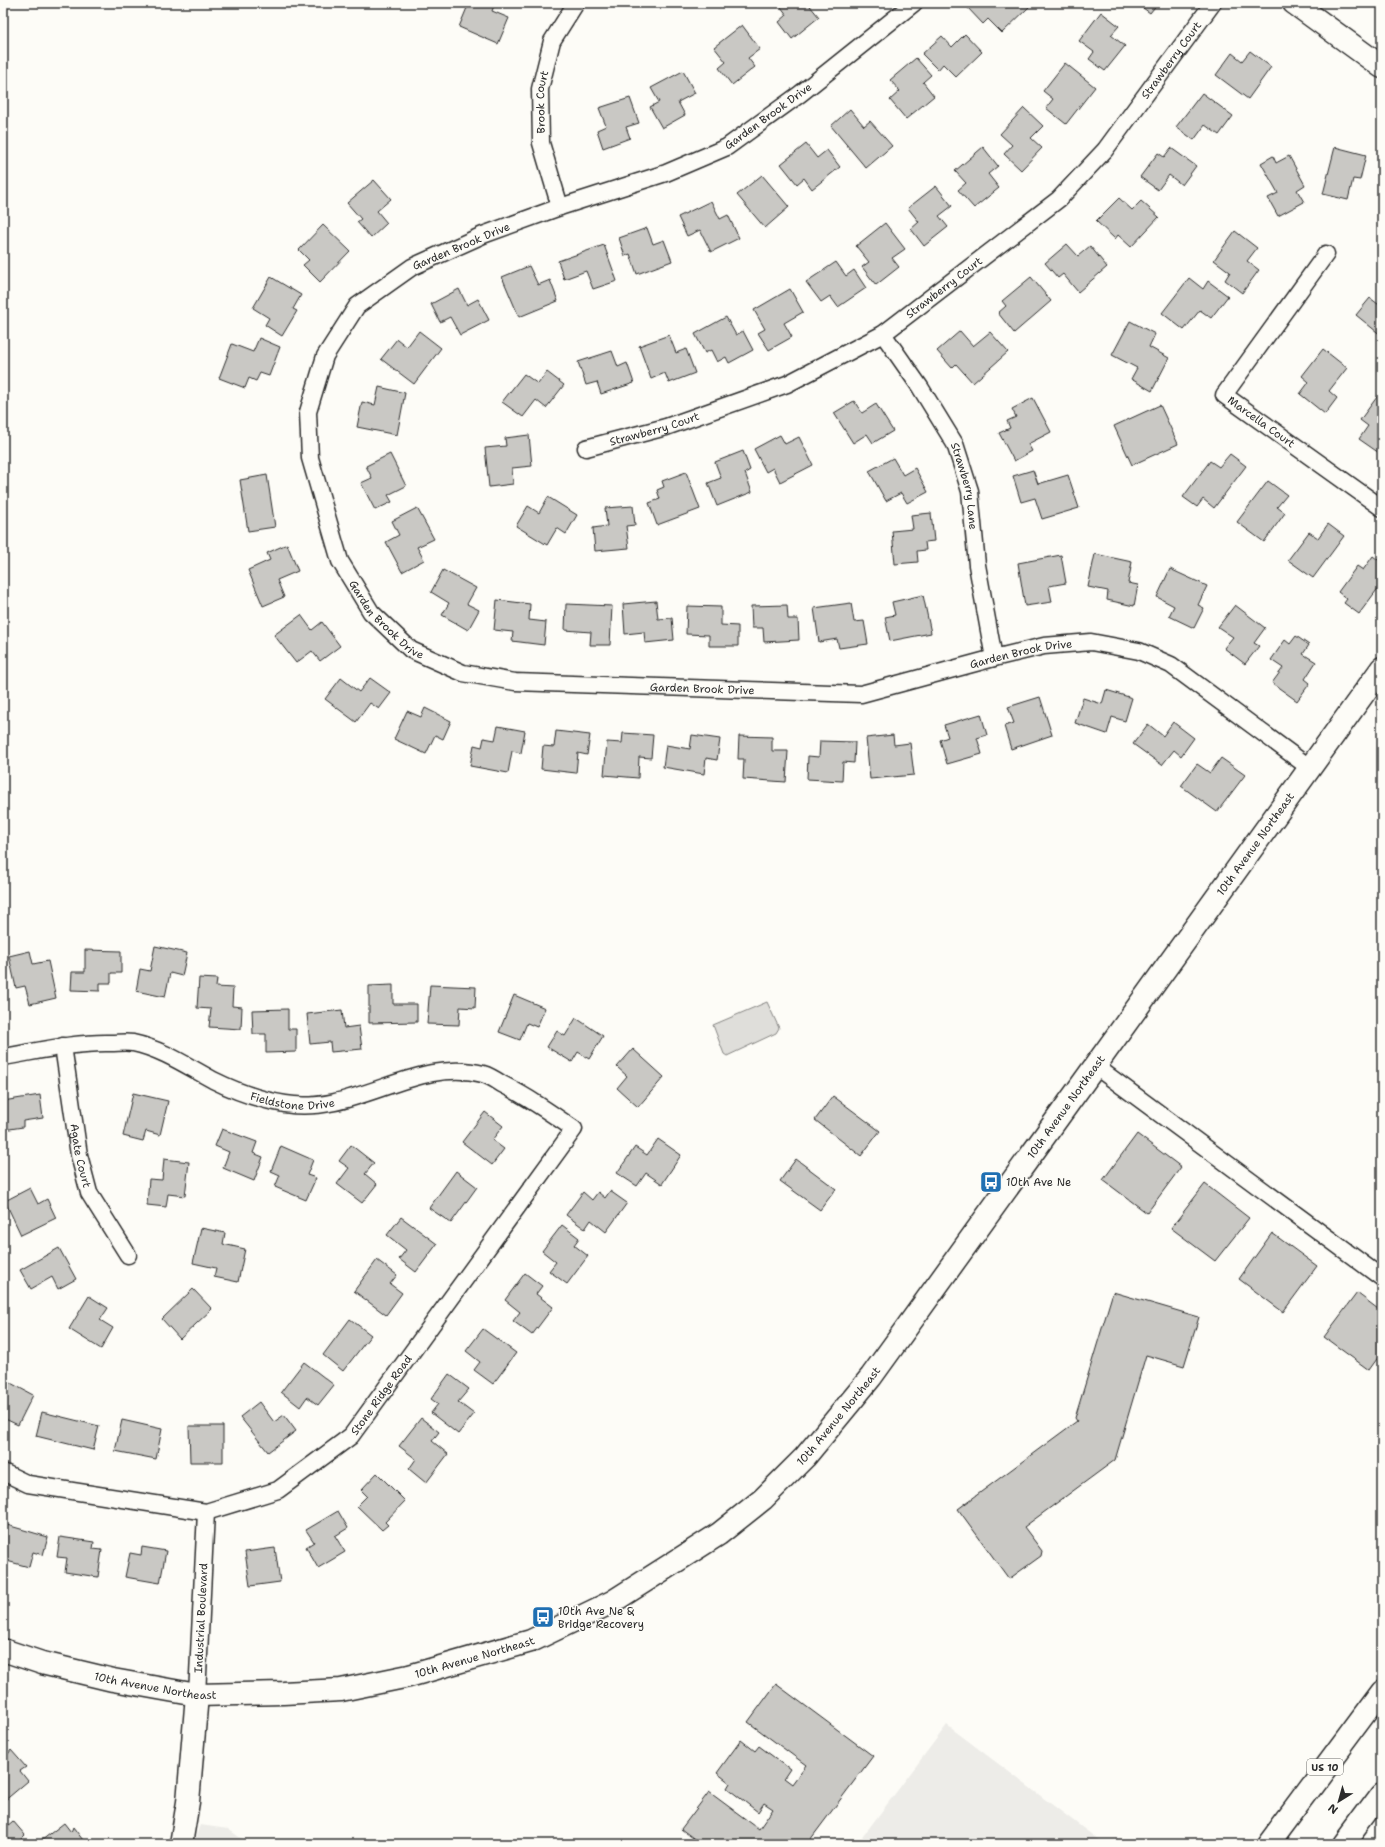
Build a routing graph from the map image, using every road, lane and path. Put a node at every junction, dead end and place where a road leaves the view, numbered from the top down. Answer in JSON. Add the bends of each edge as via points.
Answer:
{"nodes":[{"id":1,"x":576,"y":3,"type":"edge"},
{"id":2,"x":914,"y":3,"type":"edge"},
{"id":3,"x":1213,"y":3,"type":"edge"},
{"id":4,"x":1294,"y":3,"type":"edge"},
{"id":5,"x":1382,"y":67,"type":"edge"},
{"id":6,"x":560,"y":207,"type":"junction"},
{"id":7,"x":1326,"y":254,"type":"dead end"},
{"id":8,"x":883,"y":334,"type":"junction"},
{"id":9,"x":586,"y":448,"type":"dead end"},
{"id":10,"x":1382,"y":508,"type":"edge"},
{"id":11,"x":994,"y":658,"type":"junction"},
{"id":12,"x":1382,"y":668,"type":"edge"},
{"id":13,"x":1310,"y":768,"type":"junction"},
{"id":14,"x":63,"y":1046,"type":"junction"},
{"id":15,"x":3,"y":1057,"type":"edge"},
{"id":16,"x":1095,"y":1066,"type":"junction"},
{"id":17,"x":574,"y":1129,"type":"joint"},
{"id":18,"x":128,"y":1255,"type":"dead end"},
{"id":19,"x":1382,"y":1278,"type":"edge"},
{"id":20,"x":3,"y":1472,"type":"edge"},
{"id":21,"x":206,"y":1512,"type":"junction"},
{"id":22,"x":3,"y":1650,"type":"edge"},
{"id":23,"x":1382,"y":1690,"type":"edge"},
{"id":24,"x":197,"y":1695,"type":"junction"},
{"id":25,"x":1382,"y":1793,"type":"edge"},
{"id":26,"x":186,"y":1842,"type":"edge"},
{"id":27,"x":1268,"y":1844,"type":"edge"},
{"id":28,"x":1344,"y":1844,"type":"edge"}],
"edges":[{"from":1,"to":6,"type":"street","name":"Brook Court","via":[[552,41],[540,89],[541,143]]},
{"from":2,"to":6,"type":"street","name":"Garden Brook Drive","via":[[800,94],[727,147],[666,173]]},
{"from":3,"to":8,"type":"street","name":"Strawberry Court","via":[[1105,150],[1059,199]]},
{"from":4,"to":5,"type":"main road"},
{"from":6,"to":11,"type":"street","name":"Garden Brook Drive","via":[[483,235],[412,267],[358,306],[325,356],[308,412],[310,458],[340,561],[371,612],[411,650],[464,674],[515,682],[861,694]]},
{"from":7,"to":10,"type":"street","name":"Marcella Court","via":[[1224,395]]},
{"from":8,"to":9,"type":"street","name":"Strawberry Court","via":[[787,384],[666,427]]},
{"from":8,"to":11,"type":"street","name":"Strawberry Lane","via":[[955,444],[970,491],[977,566]]},
{"from":11,"to":13,"type":"street","name":"Garden Brook Drive","via":[[1044,646],[1091,642],[1139,651],[1172,665]]},
{"from":12,"to":13,"type":"main road","name":"10th Avenue Northeast"},
{"from":13,"to":16,"type":"main road","name":"10th Avenue Northeast"},
{"from":14,"to":15,"type":"street","name":"Fieldstone Drive"},
{"from":14,"to":17,"type":"street","name":"Fieldstone Drive","via":[[132,1043],[168,1055],[243,1094],[286,1104],[324,1105],[447,1070],[484,1074],[529,1097]]},
{"from":14,"to":18,"type":"street","name":"Agate Court","via":[[79,1156],[89,1193]]},
{"from":16,"to":19,"type":"street"},
{"from":16,"to":24,"type":"main road","name":"10th Avenue Northeast","via":[[871,1377],[835,1422],[762,1499],[719,1534],[612,1602],[524,1643],[409,1676],[341,1690]]},
{"from":17,"to":21,"type":"street","name":"Stone Ridge Road","via":[[351,1436],[278,1490]]},
{"from":20,"to":21,"type":"street","name":"Stone Ridge Road","via":[[28,1484]]},
{"from":21,"to":24,"type":"street","name":"Industrial Boulevard"},
{"from":22,"to":24,"type":"main road","name":"10th Avenue Northeast","via":[[42,1663],[113,1680]]},
{"from":23,"to":27,"type":"main road","number":"US 10"},
{"from":24,"to":26,"type":"main road","name":"Industrial Boulevard"},
{"from":25,"to":28,"type":"main road"}]}
